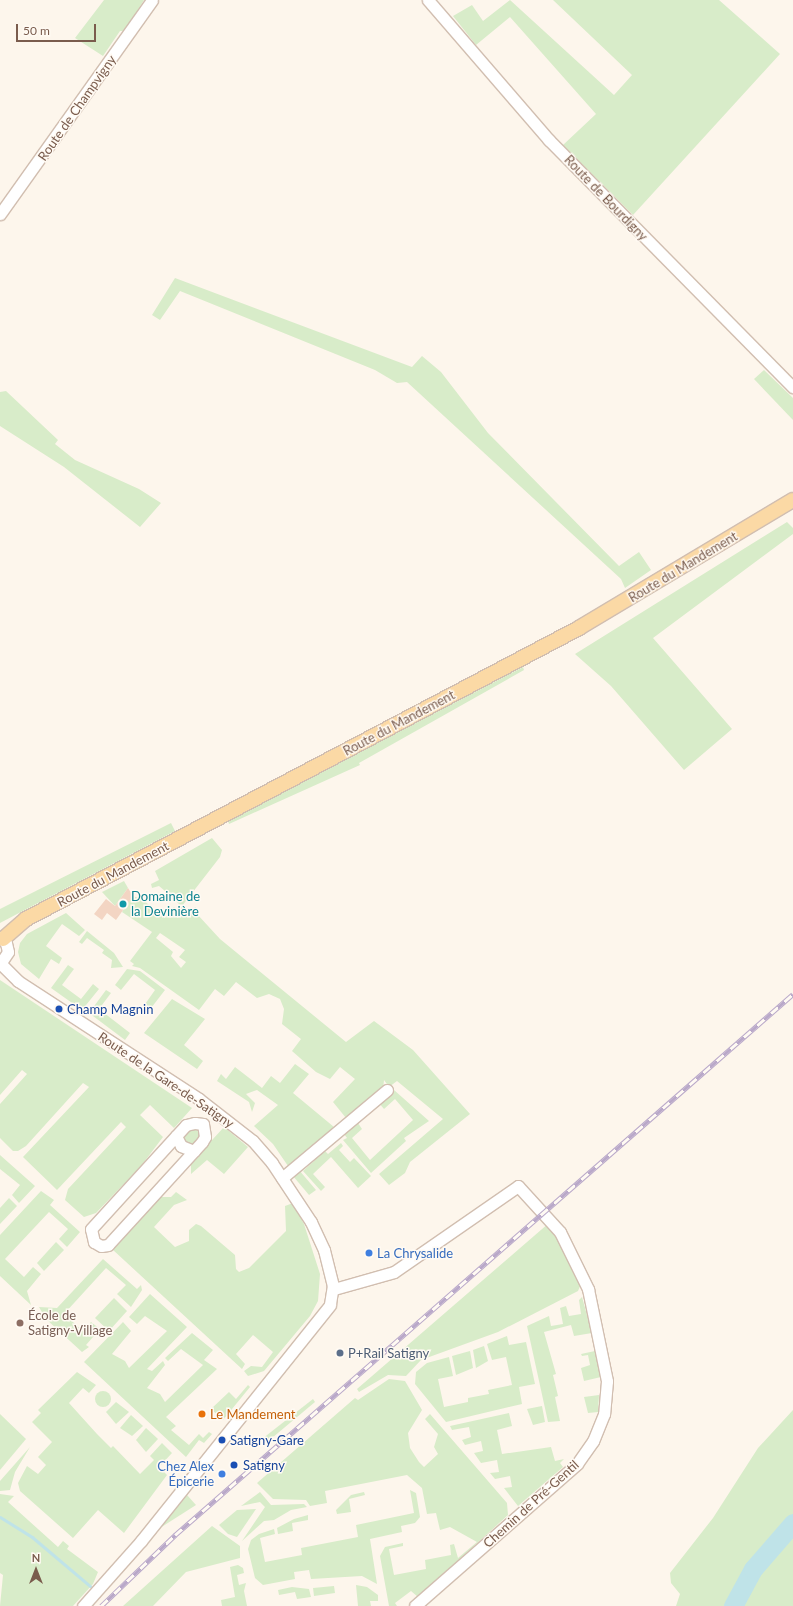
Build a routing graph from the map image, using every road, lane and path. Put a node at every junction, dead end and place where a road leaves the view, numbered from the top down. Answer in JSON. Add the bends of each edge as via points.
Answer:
{"nodes":[{"id":1,"x":152,"y":0,"type":"edge"},
{"id":2,"x":428,"y":0,"type":"edge"},
{"id":3,"x":0,"y":214,"type":"edge"},
{"id":4,"x":793,"y":387,"type":"edge"},
{"id":5,"x":793,"y":500,"type":"edge"},
{"id":6,"x":2,"y":938,"type":"edge"},
{"id":7,"x":1,"y":964,"type":"edge"},
{"id":8,"x":387,"y":1090,"type":"dead end"},
{"id":9,"x":215,"y":1110,"type":"junction"},
{"id":10,"x":203,"y":1124,"type":"junction"},
{"id":11,"x":176,"y":1136,"type":"junction"},
{"id":12,"x":194,"y":1151,"type":"junction"},
{"id":13,"x":282,"y":1178,"type":"junction"},
{"id":14,"x":334,"y":1289,"type":"junction"},
{"id":15,"x":83,"y":1606,"type":"edge"},
{"id":16,"x":415,"y":1606,"type":"edge"}],
"edges":[{"from":1,"to":3,"type":"street","name":"Route de Champvigny"},
{"from":2,"to":4,"type":"street","name":"Route de Bourdigny","via":[[549,140]]},
{"from":5,"to":6,"type":"main road","name":"Route du Mandement","via":[[614,609],[26,919]]},
{"from":6,"to":7,"type":"street","via":[[8,952]]},
{"from":7,"to":9,"type":"street","name":"Route de la Gare-de-Satigny","via":[[18,981]]},
{"from":8,"to":13,"type":"street"},
{"from":9,"to":10,"type":"street"},
{"from":9,"to":13,"type":"street","name":"Route de la Gare-de-Satigny","via":[[260,1148]]},
{"from":10,"to":11,"type":"street","via":[[191,1123]]},
{"from":10,"to":12,"type":"street","via":[[205,1138]]},
{"from":11,"to":12,"type":"street","via":[[181,1146]]},
{"from":11,"to":12,"type":"street","via":[[91,1229],[94,1242],[101,1246],[108,1245]]},
{"from":13,"to":14,"type":"street","name":"Route de la Gare-de-Satigny","via":[[319,1237]]},
{"from":14,"to":15,"type":"street","via":[[330,1305],[141,1541]]},
{"from":14,"to":16,"type":"street","name":"Chemin de Pré-Gentil","via":[[394,1272],[518,1186],[560,1232],[588,1289],[607,1382],[604,1414],[593,1441],[577,1464]]}]}
